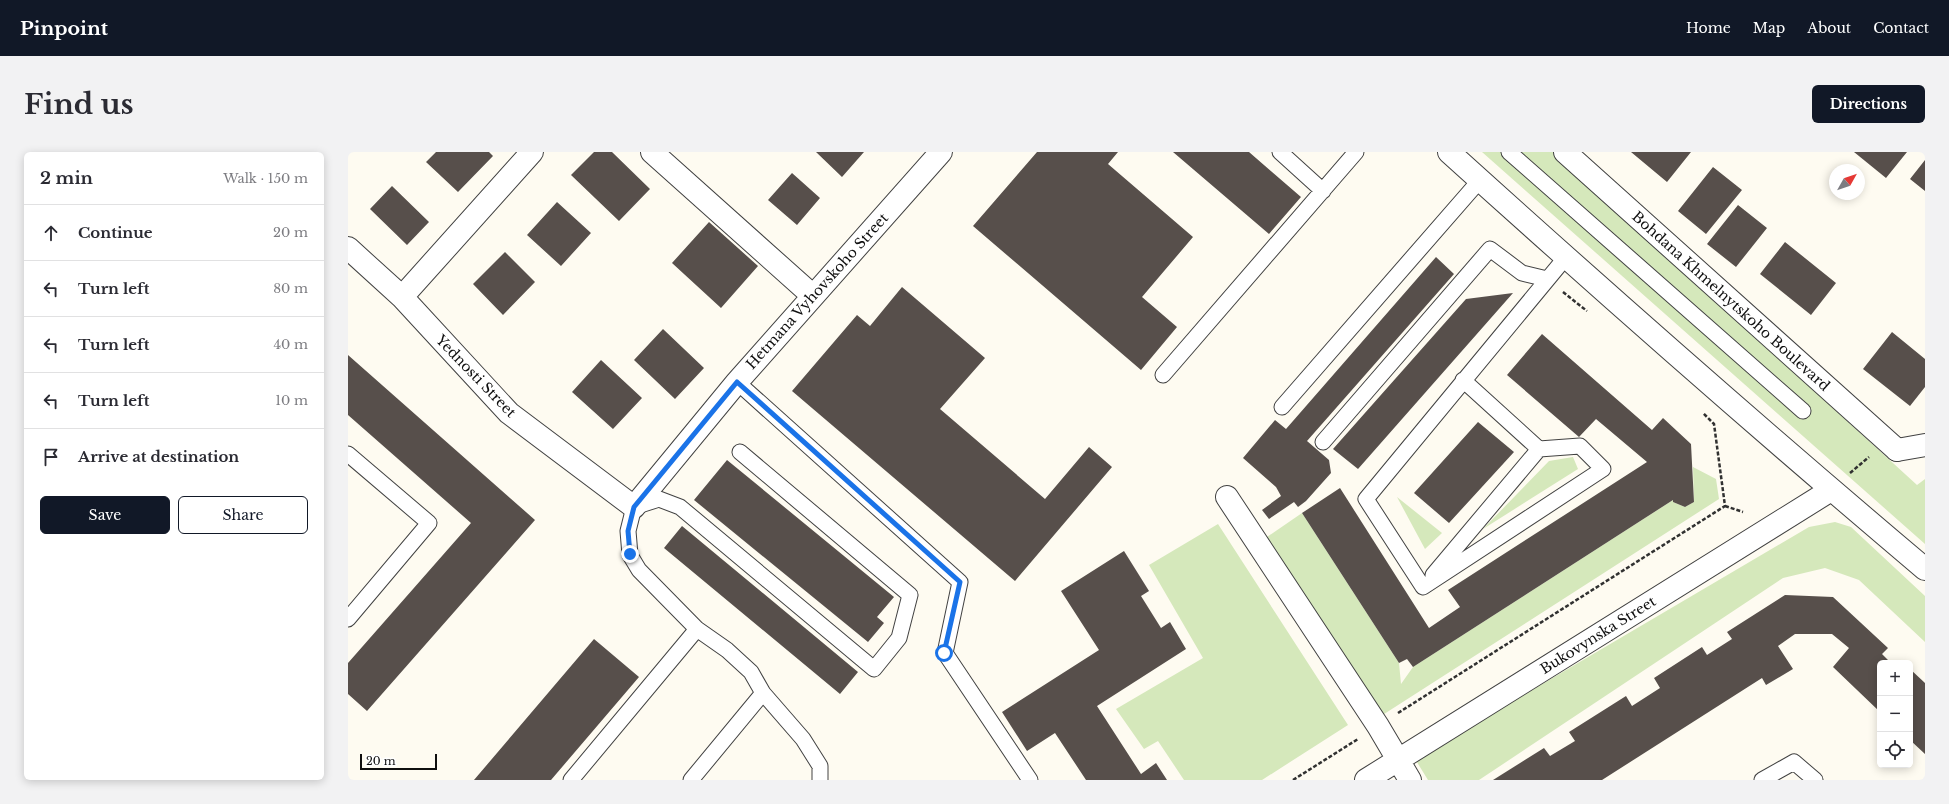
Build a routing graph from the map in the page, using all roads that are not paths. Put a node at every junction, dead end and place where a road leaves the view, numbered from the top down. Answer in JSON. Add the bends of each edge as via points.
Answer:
{"nodes":[{"id":1,"x":532,"y":152,"type":"edge"},
{"id":2,"x":652,"y":152,"type":"edge"},
{"id":3,"x":941,"y":152,"type":"edge"},
{"id":4,"x":1280,"y":152,"type":"edge"},
{"id":5,"x":1356,"y":152,"type":"edge"},
{"id":6,"x":1450,"y":152,"type":"edge"},
{"id":7,"x":1509,"y":152,"type":"edge"},
{"id":8,"x":1565,"y":152,"type":"edge"},
{"id":9,"x":1480,"y":180,"type":"junction"},
{"id":10,"x":1323,"y":190,"type":"junction"},
{"id":11,"x":348,"y":248,"type":"edge"},
{"id":12,"x":1566,"y":257,"type":"junction"},
{"id":13,"x":1547,"y":279,"type":"junction"},
{"id":14,"x":813,"y":296,"type":"junction"},
{"id":15,"x":402,"y":297,"type":"junction"},
{"id":16,"x":1163,"y":375,"type":"dead end"},
{"id":17,"x":1463,"y":380,"type":"junction"},
{"id":18,"x":737,"y":382,"type":"junction"},
{"id":19,"x":1282,"y":407,"type":"dead end"},
{"id":20,"x":1803,"y":411,"type":"dead end"},
{"id":21,"x":1323,"y":442,"type":"dead end"},
{"id":22,"x":1925,"y":445,"type":"edge"},
{"id":23,"x":1539,"y":448,"type":"junction"},
{"id":24,"x":740,"y":452,"type":"dead end"},
{"id":25,"x":348,"y":454,"type":"edge"},
{"id":26,"x":1831,"y":490,"type":"junction"},
{"id":27,"x":1227,"y":497,"type":"dead end"},
{"id":28,"x":634,"y":507,"type":"junction"},
{"id":29,"x":1925,"y":569,"type":"edge"},
{"id":30,"x":1423,"y":587,"type":"junction"},
{"id":31,"x":348,"y":619,"type":"edge"},
{"id":32,"x":697,"y":629,"type":"junction"},
{"id":33,"x":763,"y":693,"type":"junction"},
{"id":34,"x":1398,"y":760,"type":"junction"},
{"id":35,"x":571,"y":780,"type":"edge"},
{"id":36,"x":691,"y":780,"type":"edge"},
{"id":37,"x":820,"y":780,"type":"edge"},
{"id":38,"x":1030,"y":780,"type":"edge"},
{"id":39,"x":1366,"y":780,"type":"edge"},
{"id":40,"x":1410,"y":780,"type":"edge"},
{"id":41,"x":1762,"y":780,"type":"edge"},
{"id":42,"x":1815,"y":780,"type":"edge"}],
"edges":[{"from":1,"to":15,"type":"street"},
{"from":2,"to":14,"type":"street"},
{"from":3,"to":14,"type":"street","name":"Hetmana Vyhovskoho Street"},
{"from":4,"to":10,"type":"lane"},
{"from":5,"to":10,"type":"lane"},
{"from":6,"to":9,"type":"street"},
{"from":7,"to":20,"type":"lane"},
{"from":8,"to":22,"type":"street","name":"Bohdana Khmelnytskoho Boulevard","via":[[1897,450]]},
{"from":9,"to":12,"type":"street"},
{"from":9,"to":19,"type":"lane"},
{"from":10,"to":16,"type":"lane"},
{"from":11,"to":15,"type":"street","name":"Yednosti Street"},
{"from":12,"to":13,"type":"lane"},
{"from":12,"to":26,"type":"street"},
{"from":13,"to":17,"type":"lane"},
{"from":13,"to":21,"type":"lane","via":[[1522,272],[1490,250]]},
{"from":14,"to":18,"type":"street","name":"Hetmana Vyhovskoho Street"},
{"from":15,"to":28,"type":"street","name":"Yednosti Street","via":[[509,413]]},
{"from":17,"to":23,"type":"lane"},
{"from":17,"to":30,"type":"lane","via":[[1366,499]]},
{"from":18,"to":28,"type":"street","name":"Hetmana Vyhovskoho Street"},
{"from":18,"to":38,"type":"lane","via":[[960,582],[944,653]]},
{"from":23,"to":30,"type":"lane"},
{"from":23,"to":30,"type":"lane","via":[[1580,446],[1603,469]]},
{"from":24,"to":28,"type":"lane","via":[[910,595],[899,638],[874,669],[680,507],[659,499]]},
{"from":25,"to":31,"type":"lane","via":[[429,523]]},
{"from":26,"to":29,"type":"street"},
{"from":26,"to":34,"type":"street","name":"Bukovynska Street"},
{"from":27,"to":34,"type":"street"},
{"from":28,"to":32,"type":"lane","via":[[628,531],[630,554],[639,570]]},
{"from":32,"to":33,"type":"lane","via":[[727,650],[751,672]]},
{"from":32,"to":35,"type":"lane"},
{"from":33,"to":36,"type":"lane"},
{"from":33,"to":37,"type":"lane","via":[[803,739],[820,766]]},
{"from":34,"to":39,"type":"street","name":"Bukovynska Street"},
{"from":34,"to":40,"type":"street"},
{"from":41,"to":42,"type":"lane","via":[[1794,762]]}]}
